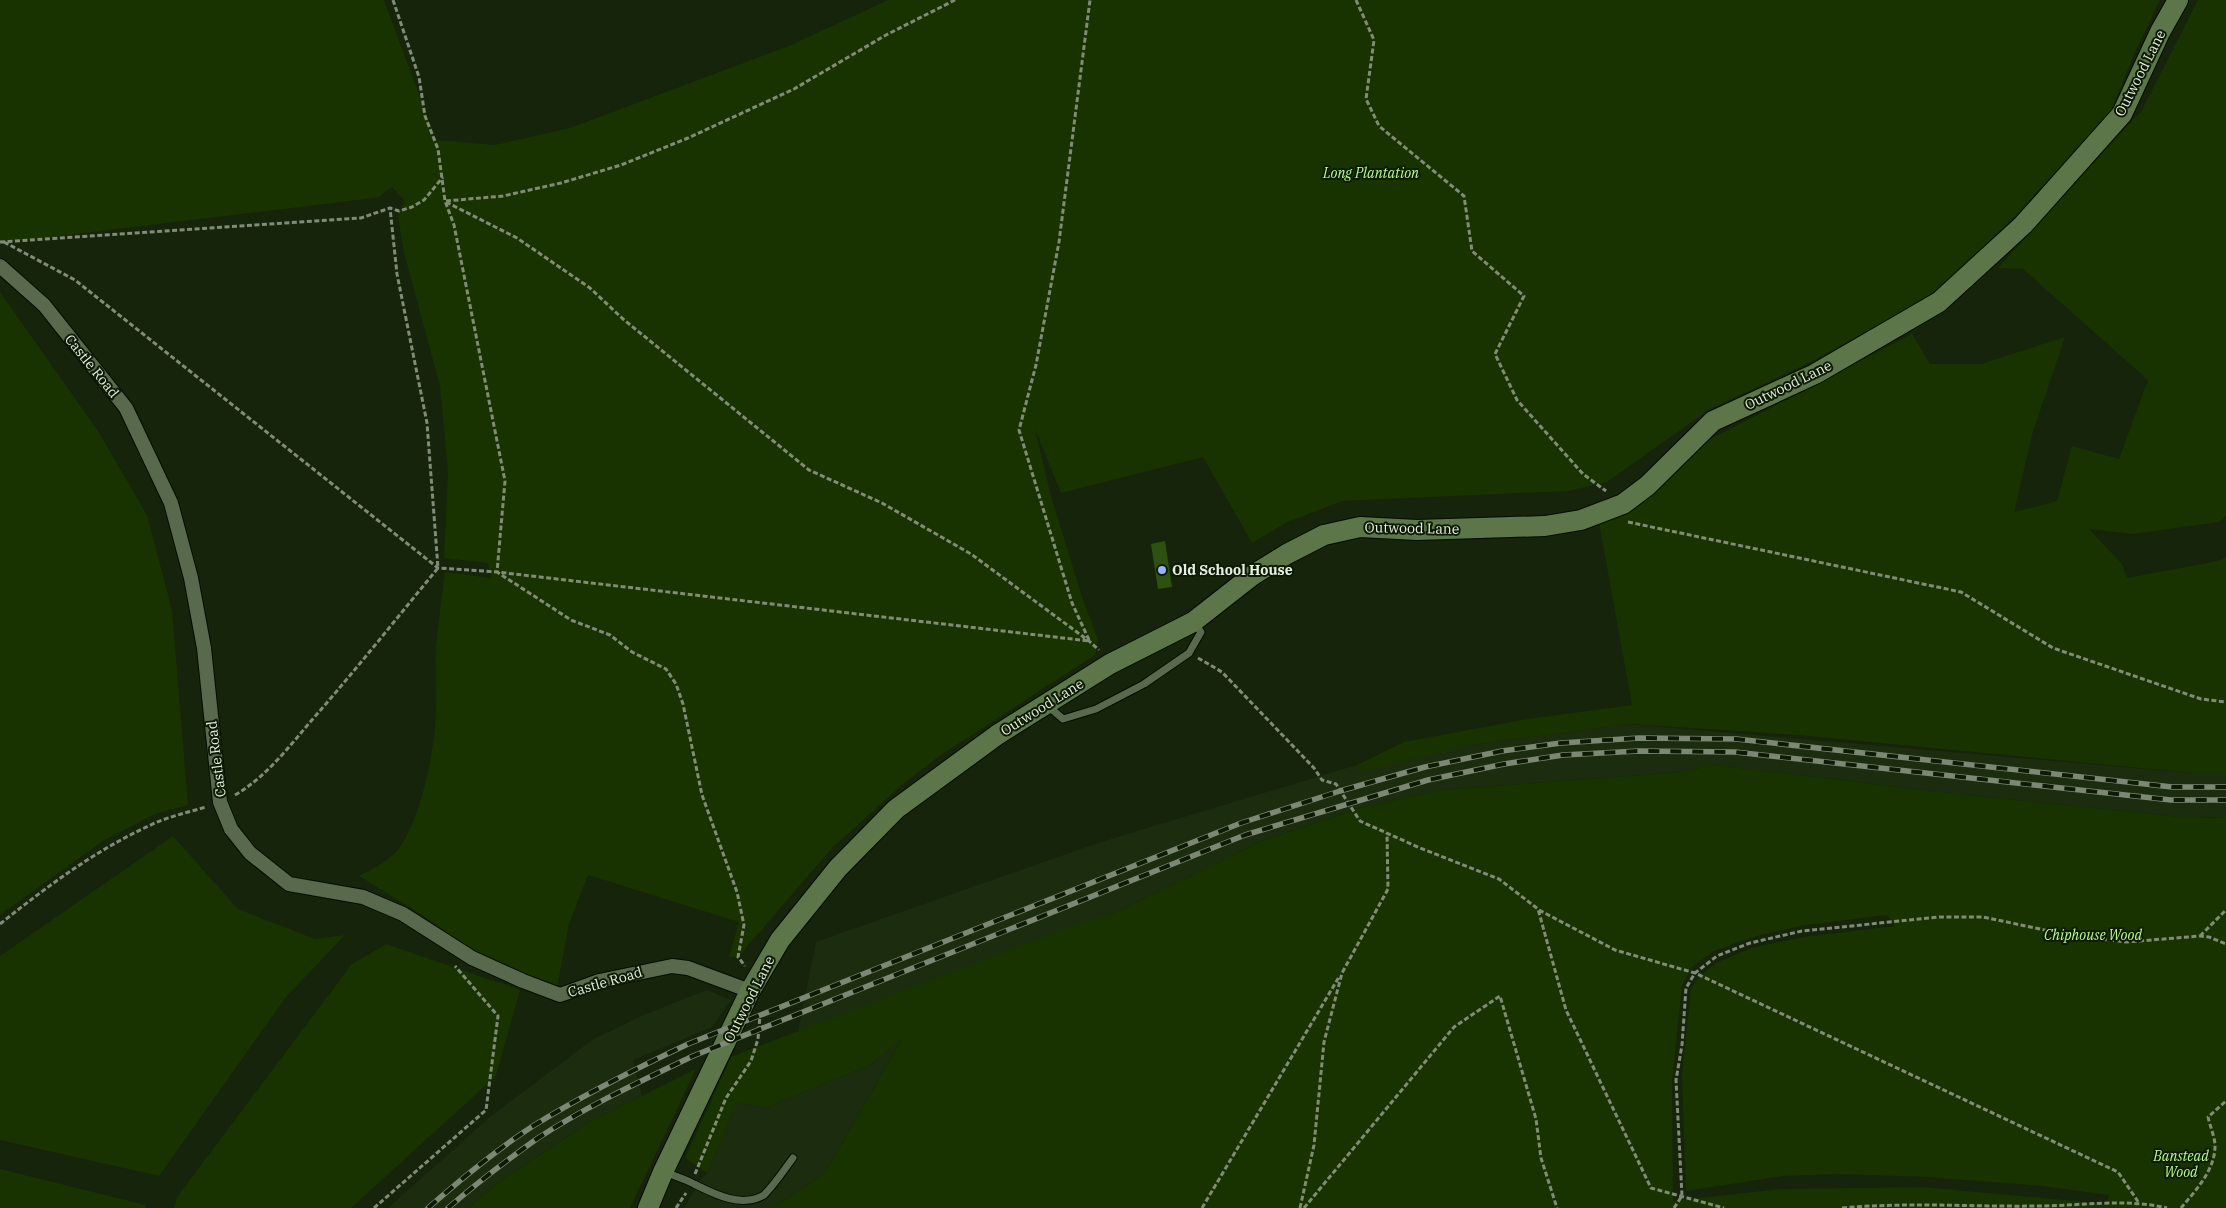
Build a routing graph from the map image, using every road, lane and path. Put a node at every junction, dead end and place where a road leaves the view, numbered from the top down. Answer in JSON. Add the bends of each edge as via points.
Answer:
{"nodes":[{"id":1,"x":393,"y":0,"type":"edge"},
{"id":2,"x":955,"y":0,"type":"edge"},
{"id":3,"x":1090,"y":0,"type":"edge"},
{"id":4,"x":1356,"y":0,"type":"edge"},
{"id":5,"x":2178,"y":0,"type":"edge"},
{"id":6,"x":443,"y":176,"type":"junction"},
{"id":7,"x":445,"y":202,"type":"junction"},
{"id":8,"x":390,"y":208,"type":"junction"},
{"id":9,"x":2,"y":242,"type":"edge"},
{"id":10,"x":1,"y":248,"type":"dead end"},
{"id":11,"x":0,"y":266,"type":"edge"},
{"id":12,"x":1624,"y":513,"type":"junction"},
{"id":13,"x":438,"y":568,"type":"junction"},
{"id":14,"x":497,"y":572,"type":"junction"},
{"id":15,"x":1193,"y":622,"type":"junction"},
{"id":16,"x":1089,"y":641,"type":"junction"},
{"id":17,"x":1097,"y":648,"type":"dead end"},
{"id":18,"x":1189,"y":653,"type":"junction"},
{"id":19,"x":2226,"y":702,"type":"edge"},
{"id":20,"x":1047,"y":704,"type":"junction"},
{"id":21,"x":220,"y":802,"type":"junction"},
{"id":22,"x":1387,"y":833,"type":"junction"},
{"id":23,"x":1538,"y":909,"type":"junction"},
{"id":24,"x":2226,"y":910,"type":"edge"},
{"id":25,"x":0,"y":924,"type":"edge"},
{"id":26,"x":2200,"y":936,"type":"junction"},
{"id":27,"x":2226,"y":944,"type":"edge"},
{"id":28,"x":453,"y":964,"type":"dead end"},
{"id":29,"x":1342,"y":973,"type":"junction"},
{"id":30,"x":1695,"y":974,"type":"junction"},
{"id":31,"x":753,"y":986,"type":"junction"},
{"id":32,"x":2226,"y":1100,"type":"edge"},
{"id":33,"x":793,"y":1158,"type":"dead end"},
{"id":34,"x":663,"y":1172,"type":"junction"},
{"id":35,"x":692,"y":1183,"type":"junction"},
{"id":36,"x":1682,"y":1196,"type":"junction"},
{"id":37,"x":2139,"y":1203,"type":"junction"},
{"id":38,"x":374,"y":1208,"type":"edge"},
{"id":39,"x":648,"y":1208,"type":"edge"},
{"id":40,"x":676,"y":1208,"type":"edge"},
{"id":41,"x":1202,"y":1208,"type":"edge"},
{"id":42,"x":1302,"y":1208,"type":"edge"},
{"id":43,"x":1557,"y":1208,"type":"edge"},
{"id":44,"x":1674,"y":1208,"type":"edge"},
{"id":45,"x":1724,"y":1208,"type":"edge"},
{"id":46,"x":1842,"y":1208,"type":"edge"},
{"id":47,"x":2167,"y":1208,"type":"edge"},
{"id":48,"x":2181,"y":1208,"type":"edge"}],
"edges":[{"from":1,"to":6,"type":"path","via":[[419,77],[425,116],[438,149]]},
{"from":2,"to":7,"type":"path","via":[[886,35],[794,90],[620,165],[561,184],[503,196]]},
{"from":3,"to":16,"type":"path","via":[[1060,242],[1020,430],[1072,603]]},
{"from":4,"to":12,"type":"path","via":[[1374,40],[1366,99],[1379,126],[1464,196],[1472,251],[1524,296],[1496,354],[1517,400],[1583,474]]},
{"from":5,"to":12,"type":"main road","name":"Outwood Lane","via":[[2122,114],[2023,225],[1940,302],[1815,374],[1713,421]]},
{"from":6,"to":7,"type":"path"},
{"from":6,"to":8,"type":"path","via":[[424,200],[399,211]]},
{"from":7,"to":14,"type":"path","via":[[454,225],[505,481]]},
{"from":7,"to":16,"type":"path","via":[[518,238],[590,288],[623,319],[808,470],[882,503],[971,554]]},
{"from":8,"to":9,"type":"path","via":[[361,218]]},
{"from":8,"to":13,"type":"path","via":[[397,274],[427,424]]},
{"from":9,"to":10,"type":"path"},
{"from":9,"to":13,"type":"path","via":[[75,280]]},
{"from":11,"to":21,"type":"street","name":"Castle Road","via":[[44,305],[126,408],[171,503],[191,578],[204,648]]},
{"from":12,"to":15,"type":"main road","name":"Outwood Lane","via":[[1545,526],[1417,530],[1360,526],[1338,531],[1324,535],[1260,571]]},
{"from":12,"to":19,"type":"path","via":[[1961,592],[2053,648],[2201,699]]},
{"from":13,"to":14,"type":"path"},
{"from":13,"to":21,"type":"path","via":[[275,762],[254,784]]},
{"from":14,"to":16,"type":"path"},
{"from":14,"to":31,"type":"path","via":[[571,620],[610,635],[632,652],[666,669],[676,684],[702,795],[737,892],[744,926],[738,957]]},
{"from":15,"to":18,"type":"lane","via":[[1201,632]]},
{"from":15,"to":20,"type":"main road","name":"Outwood Lane","via":[[1110,664]]},
{"from":16,"to":17,"type":"path"},
{"from":18,"to":20,"type":"lane","via":[[1144,684],[1096,709],[1063,719]]},
{"from":18,"to":22,"type":"path","via":[[1222,672],[1322,780],[1336,784],[1360,821]]},
{"from":20,"to":31,"type":"main road","name":"Outwood Lane","via":[[997,734],[936,778],[896,809],[858,845],[792,924]]},
{"from":21,"to":25,"type":"path","via":[[156,822],[110,845],[59,877]]},
{"from":21,"to":31,"type":"street","name":"Castle Road","via":[[231,829],[250,853],[289,884],[363,897],[403,914],[472,958],[560,995],[599,981],[672,966]]},
{"from":22,"to":23,"type":"path","via":[[1499,879]]},
{"from":22,"to":29,"type":"path","via":[[1388,889]]},
{"from":23,"to":30,"type":"path","via":[[1616,950]]},
{"from":23,"to":36,"type":"path","via":[[1566,1010],[1651,1188]]},
{"from":24,"to":26,"type":"path"},
{"from":26,"to":27,"type":"path"},
{"from":26,"to":30,"type":"path","via":[[2127,942],[2073,936],[1982,917],[1895,920],[1802,931],[1750,943],[1717,956]]},
{"from":28,"to":38,"type":"path","via":[[498,1016],[486,1110]]},
{"from":29,"to":41,"type":"path"},
{"from":29,"to":42,"type":"path","via":[[1324,1042],[1314,1145]]},
{"from":30,"to":36,"type":"path","via":[[1686,988],[1676,1080]]},
{"from":30,"to":37,"type":"path","via":[[2118,1172]]},
{"from":31,"to":34,"type":"main road","name":"Outwood Lane"},
{"from":31,"to":35,"type":"path","via":[[761,1002],[758,1039],[751,1062],[726,1098]]},
{"from":32,"to":48,"type":"path","via":[[2208,1118],[2215,1144],[2211,1165],[2199,1187]]},
{"from":33,"to":35,"type":"lane","via":[[754,1203],[729,1203]]},
{"from":34,"to":35,"type":"lane"},
{"from":34,"to":39,"type":"main road","name":"Outwood Lane"},
{"from":35,"to":40,"type":"path"},
{"from":36,"to":44,"type":"path"},
{"from":36,"to":45,"type":"path"},
{"from":37,"to":46,"type":"path","via":[[2036,1206],[1879,1204]]},
{"from":37,"to":47,"type":"path"},
{"from":42,"to":43,"type":"path","via":[[1454,1027],[1500,996],[1536,1119],[1541,1158]]}]}
